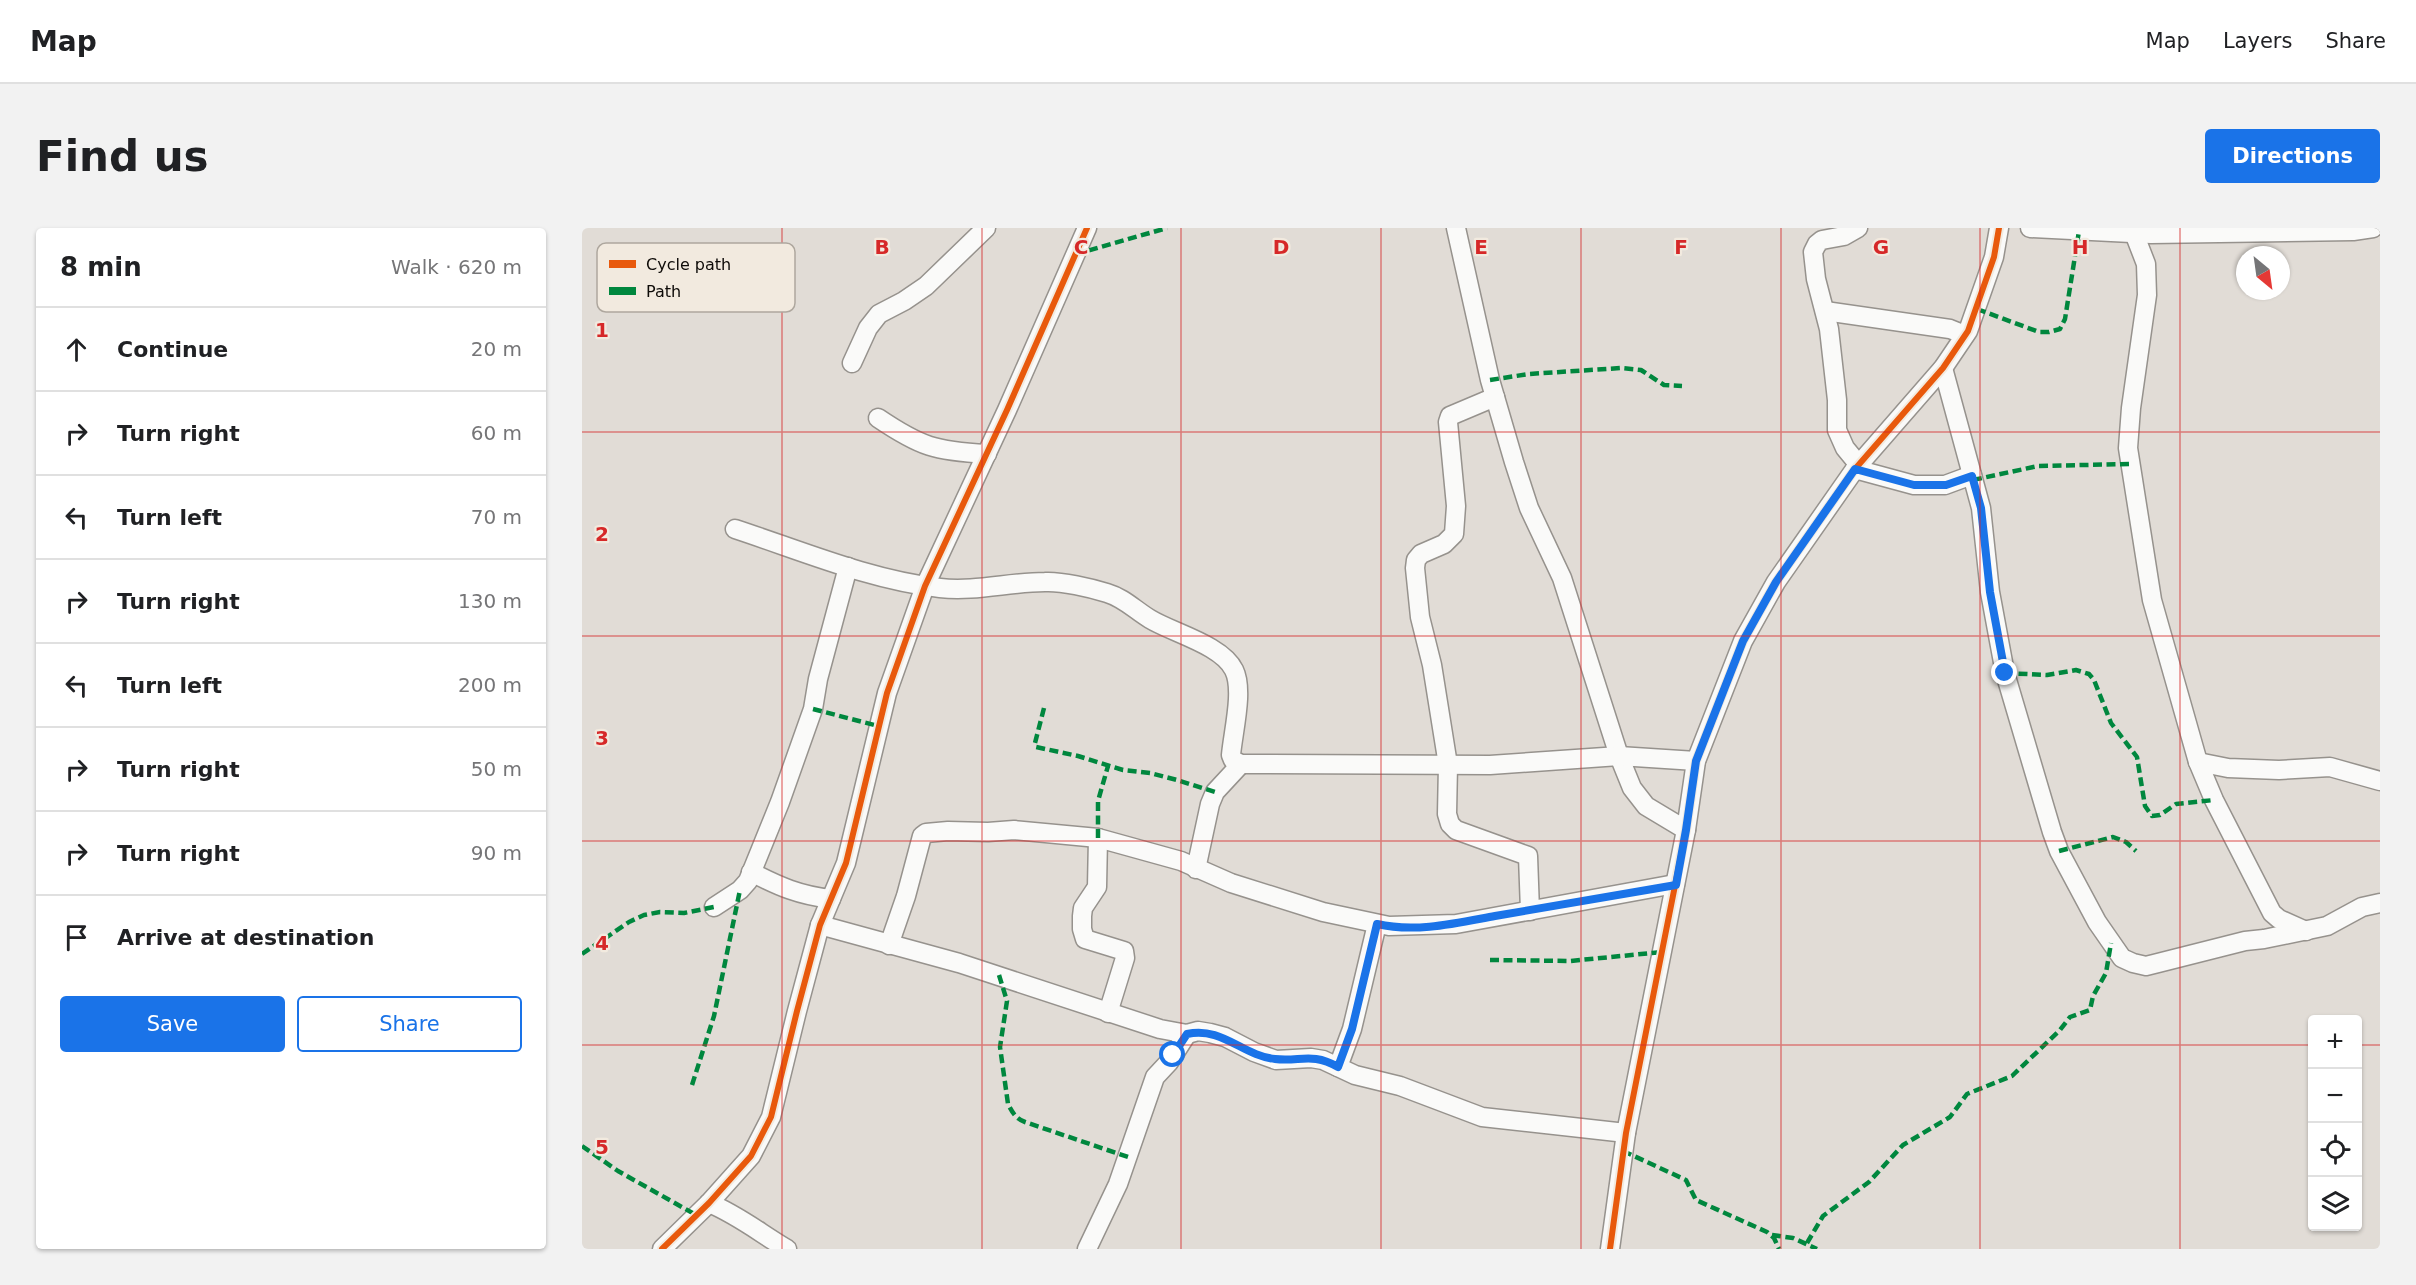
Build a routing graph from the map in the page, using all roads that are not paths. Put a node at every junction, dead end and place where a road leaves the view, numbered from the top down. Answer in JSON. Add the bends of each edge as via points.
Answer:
{"nodes":[{"id":1,"x":986,"y":228,"type":"edge"},
{"id":2,"x":1087,"y":228,"type":"edge"},
{"id":3,"x":1456,"y":228,"type":"edge"},
{"id":4,"x":1858,"y":228,"type":"edge"},
{"id":5,"x":1999,"y":228,"type":"edge"},
{"id":6,"x":2030,"y":228,"type":"edge"},
{"id":7,"x":2373,"y":228,"type":"edge"},
{"id":8,"x":2124,"y":231,"type":"edge"},
{"id":9,"x":1825,"y":311,"type":"junction"},
{"id":10,"x":1965,"y":335,"type":"junction"},
{"id":11,"x":852,"y":363,"type":"dead end"},
{"id":12,"x":1943,"y":368,"type":"junction"},
{"id":13,"x":1495,"y":397,"type":"junction"},
{"id":14,"x":878,"y":418,"type":"dead end"},
{"id":15,"x":987,"y":454,"type":"junction"},
{"id":16,"x":1857,"y":467,"type":"junction"},
{"id":17,"x":1972,"y":476,"type":"junction"},
{"id":18,"x":735,"y":529,"type":"dead end"},
{"id":19,"x":848,"y":567,"type":"junction"},
{"id":20,"x":925,"y":586,"type":"junction"},
{"id":21,"x":1619,"y":756,"type":"junction"},
{"id":22,"x":1696,"y":761,"type":"junction"},
{"id":23,"x":2199,"y":762,"type":"junction"},
{"id":24,"x":1241,"y":764,"type":"junction"},
{"id":25,"x":1448,"y":765,"type":"junction"},
{"id":26,"x":2380,"y":781,"type":"edge"},
{"id":27,"x":1686,"y":830,"type":"junction"},
{"id":28,"x":1098,"y":838,"type":"junction"},
{"id":29,"x":1196,"y":869,"type":"junction"},
{"id":30,"x":751,"y":872,"type":"junction"},
{"id":31,"x":1676,"y":885,"type":"junction"},
{"id":32,"x":831,"y":899,"type":"junction"},
{"id":33,"x":2380,"y":903,"type":"edge"},
{"id":34,"x":714,"y":907,"type":"dead end"},
{"id":35,"x":1530,"y":911,"type":"junction"},
{"id":36,"x":2272,"y":913,"type":"junction"},
{"id":37,"x":820,"y":924,"type":"junction"},
{"id":38,"x":1377,"y":924,"type":"junction"},
{"id":39,"x":2306,"y":931,"type":"junction"},
{"id":40,"x":2265,"y":939,"type":"junction"},
{"id":41,"x":889,"y":945,"type":"junction"},
{"id":42,"x":1108,"y":1013,"type":"junction"},
{"id":43,"x":1187,"y":1034,"type":"junction"},
{"id":44,"x":1338,"y":1067,"type":"junction"},
{"id":45,"x":1626,"y":1133,"type":"junction"},
{"id":46,"x":710,"y":1203,"type":"junction"},
{"id":47,"x":662,"y":1249,"type":"edge"},
{"id":48,"x":787,"y":1249,"type":"edge"},
{"id":49,"x":1087,"y":1249,"type":"edge"},
{"id":50,"x":1610,"y":1249,"type":"edge"}],
"edges":[{"from":1,"to":11,"type":"street","via":[[926,286],[879,314]]},
{"from":2,"to":15,"type":"street"},
{"from":3,"to":13,"type":"street"},
{"from":4,"to":9,"type":"street","via":[[1844,236],[1822,240],[1813,252]]},
{"from":5,"to":10,"type":"street","via":[[1979,304]]},
{"from":6,"to":8,"type":"street"},
{"from":7,"to":8,"type":"street"},
{"from":8,"to":23,"type":"street","via":[[2146,264],[2147,295],[2131,408],[2129,464],[2152,600]]},
{"from":9,"to":10,"type":"street","via":[[1950,329]]},
{"from":9,"to":16,"type":"street","via":[[1837,400],[1837,430]]},
{"from":10,"to":12,"type":"street"},
{"from":12,"to":16,"type":"street"},
{"from":12,"to":17,"type":"street"},
{"from":13,"to":21,"type":"street","via":[[1529,508],[1562,578]]},
{"from":13,"to":25,"type":"street","via":[[1450,416],[1454,534],[1416,560],[1420,617]]},
{"from":14,"to":15,"type":"street","via":[[928,448]]},
{"from":15,"to":20,"type":"street"},
{"from":16,"to":17,"type":"street","via":[[1914,485],[1946,485]]},
{"from":16,"to":22,"type":"street","via":[[1759,610]]},
{"from":17,"to":40,"type":"street","via":[[1983,518],[1990,592],[2005,673],[2059,851],[2097,922],[2122,958],[2146,966]]},
{"from":18,"to":19,"type":"street"},
{"from":19,"to":20,"type":"street"},
{"from":19,"to":30,"type":"street","via":[[813,709]]},
{"from":20,"to":24,"type":"street","via":[[962,589],[1064,583],[1124,600],[1150,619],[1212,649],[1225,657],[1237,678],[1231,755]]},
{"from":20,"to":32,"type":"street","via":[[887,693],[846,862]]},
{"from":21,"to":22,"type":"street"},
{"from":21,"to":25,"type":"street"},
{"from":21,"to":27,"type":"street","via":[[1632,788],[1646,806]]},
{"from":22,"to":27,"type":"street"},
{"from":23,"to":26,"type":"street","via":[[2228,768],[2279,770],[2330,767]]},
{"from":23,"to":36,"type":"street","via":[[2214,800]]},
{"from":24,"to":25,"type":"street"},
{"from":24,"to":29,"type":"street","via":[[1215,792]]},
{"from":25,"to":35,"type":"street","via":[[1450,824],[1463,833],[1528,856]]},
{"from":27,"to":31,"type":"street"},
{"from":28,"to":29,"type":"street","via":[[1181,861]]},
{"from":28,"to":41,"type":"street","via":[[1026,830],[926,833],[919,843]]},
{"from":28,"to":42,"type":"street","via":[[1097,887],[1083,908],[1082,929],[1085,939],[1124,951]]},
{"from":29,"to":38,"type":"street","via":[[1323,912]]},
{"from":30,"to":32,"type":"street","via":[[803,896]]},
{"from":30,"to":34,"type":"street","via":[[740,890]]},
{"from":31,"to":35,"type":"street"},
{"from":31,"to":45,"type":"street"},
{"from":32,"to":37,"type":"street"},
{"from":33,"to":39,"type":"street"},
{"from":35,"to":38,"type":"street","via":[[1431,926]]},
{"from":36,"to":39,"type":"street"},
{"from":36,"to":40,"type":"street"},
{"from":37,"to":41,"type":"street"},
{"from":37,"to":46,"type":"street","via":[[771,1117],[751,1156]]},
{"from":38,"to":44,"type":"street","via":[[1352,1029]]},
{"from":39,"to":40,"type":"street"},
{"from":41,"to":42,"type":"street","via":[[999,975]]},
{"from":42,"to":43,"type":"street"},
{"from":43,"to":44,"type":"street","via":[[1198,1031],[1225,1037],[1276,1060],[1311,1058]]},
{"from":43,"to":49,"type":"street","via":[[1155,1077],[1118,1184]]},
{"from":44,"to":45,"type":"street","via":[[1482,1117]]},
{"from":45,"to":50,"type":"street"},
{"from":46,"to":47,"type":"street"},
{"from":46,"to":48,"type":"street","via":[[736,1215]]}]}
